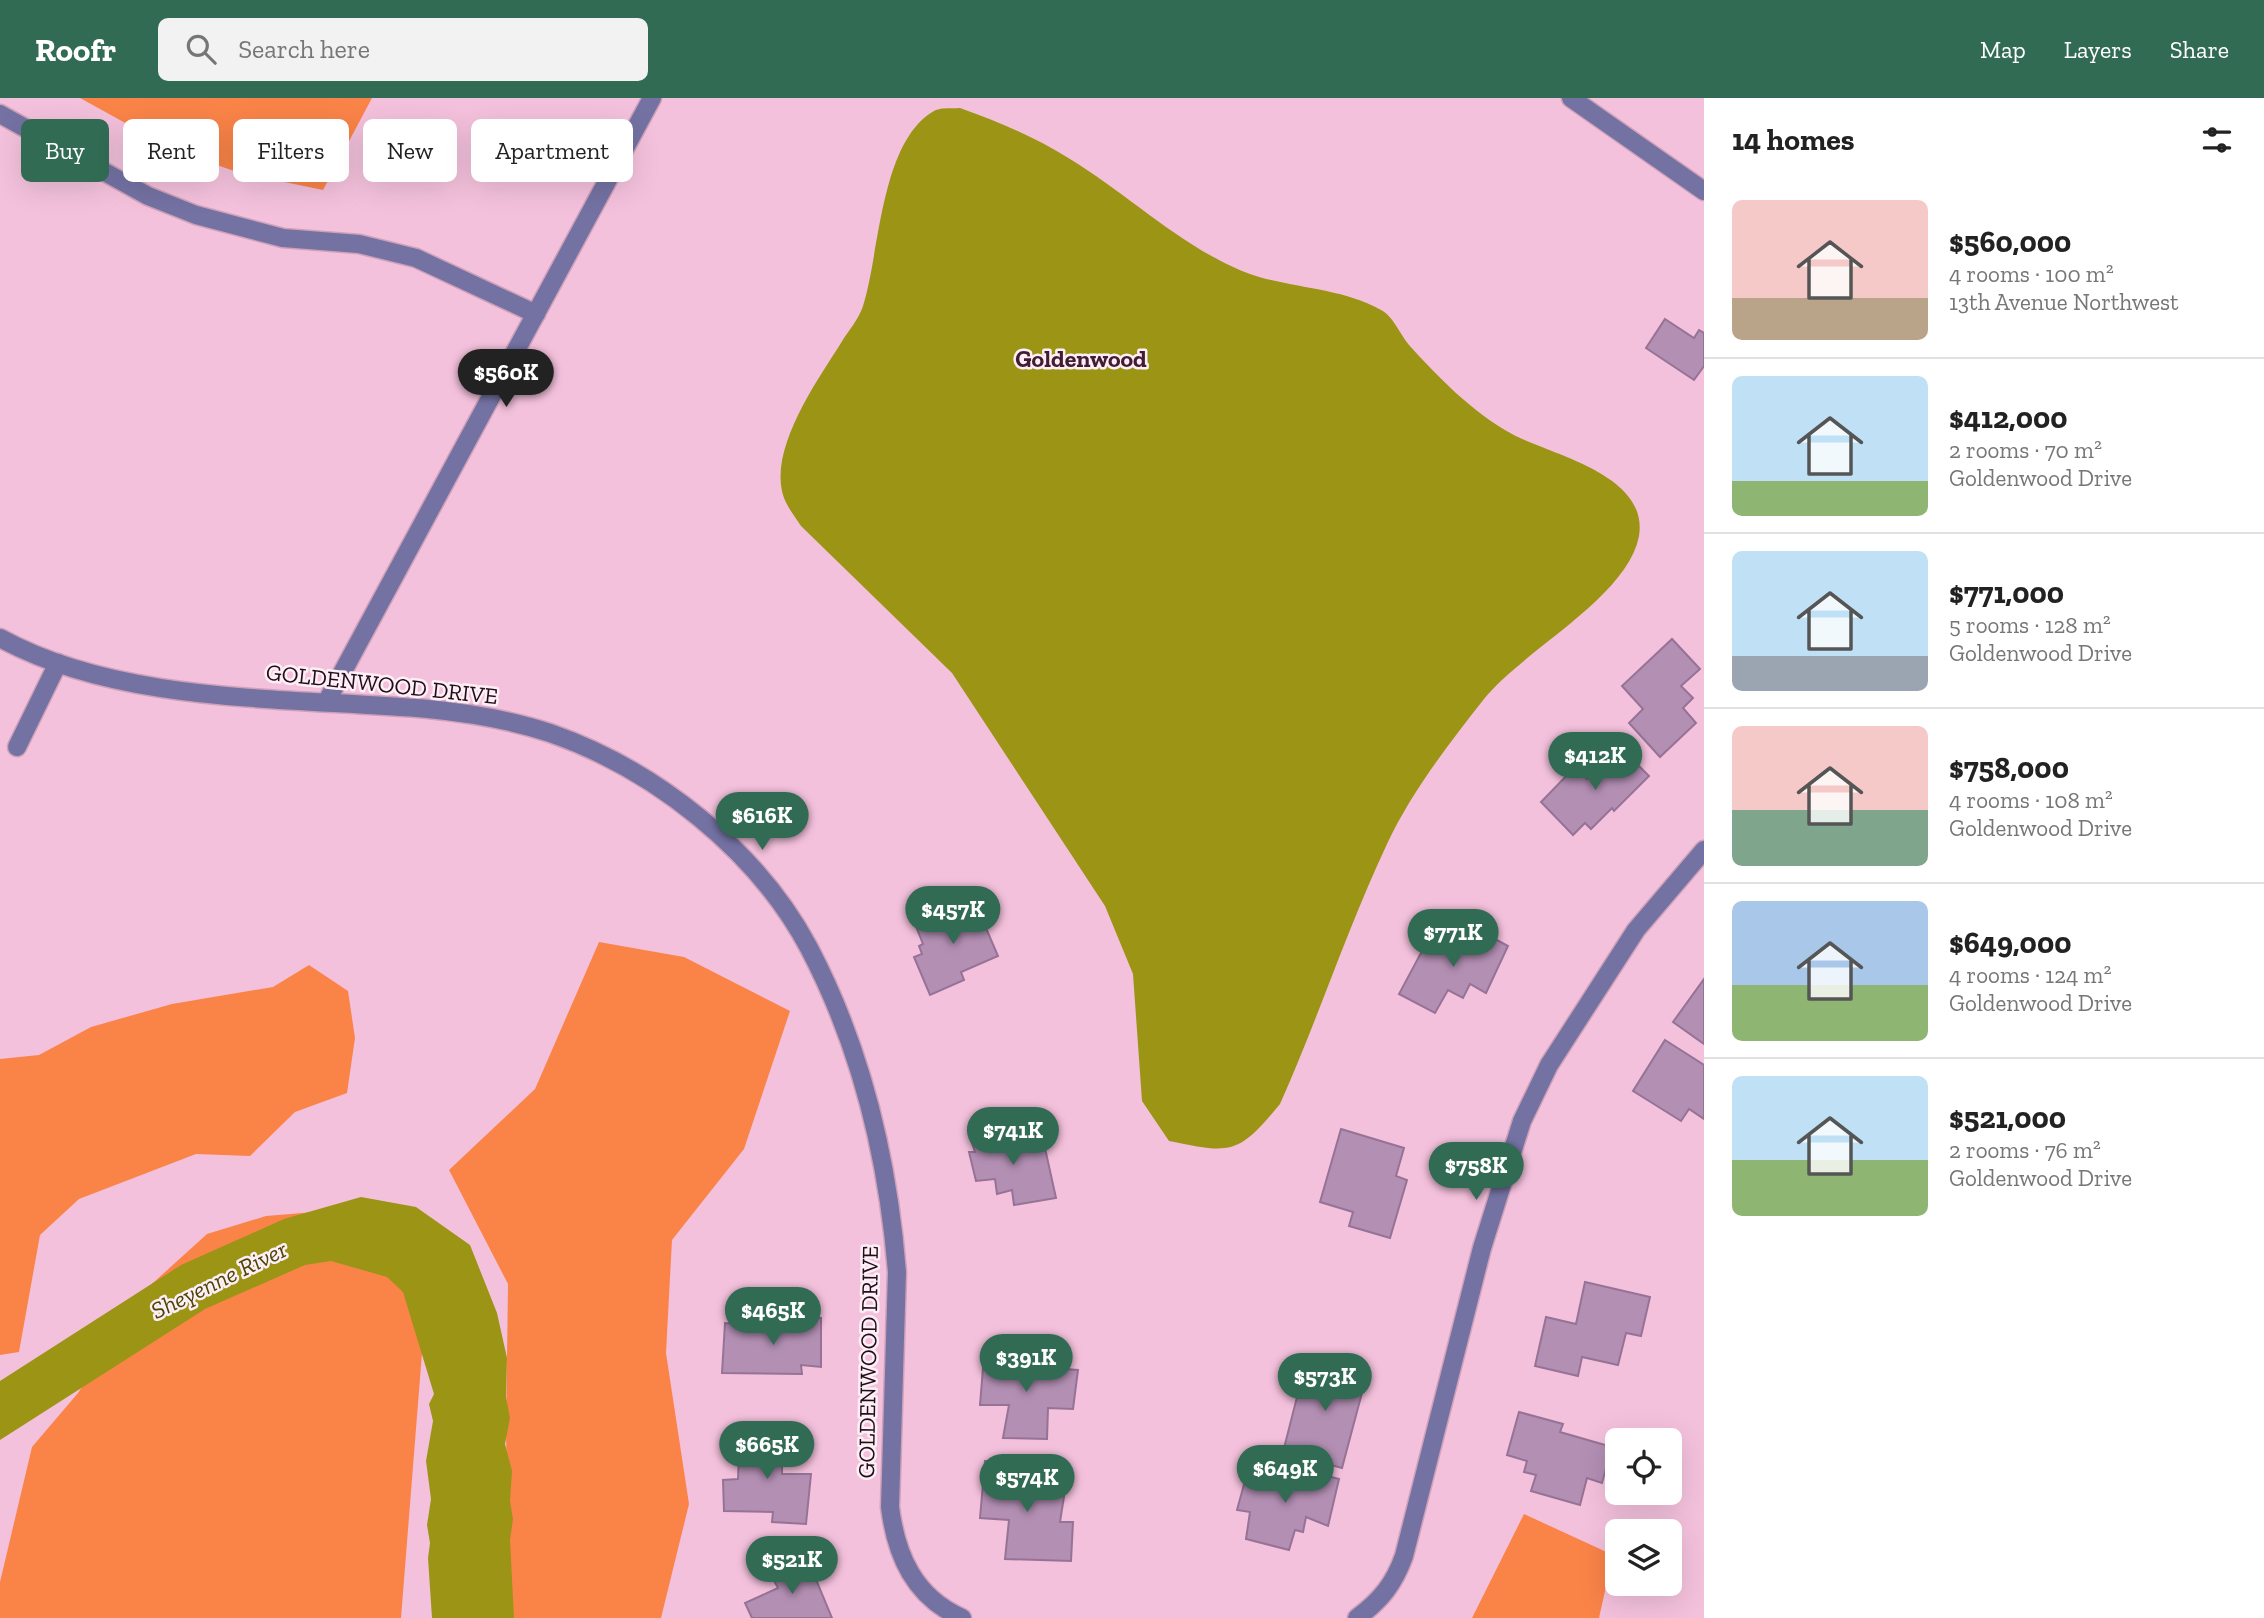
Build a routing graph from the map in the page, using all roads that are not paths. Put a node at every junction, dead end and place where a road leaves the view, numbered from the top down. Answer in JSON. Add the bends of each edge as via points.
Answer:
{"nodes":[{"id":1,"x":652,"y":98,"type":"edge"},
{"id":2,"x":1571,"y":98,"type":"edge"},
{"id":3,"x":0,"y":114,"type":"edge"},
{"id":4,"x":1704,"y":191,"type":"edge"},
{"id":5,"x":536,"y":314,"type":"junction"},
{"id":6,"x":0,"y":638,"type":"edge"},
{"id":7,"x":58,"y":663,"type":"junction"},
{"id":8,"x":327,"y":701,"type":"junction"},
{"id":9,"x":17,"y":747,"type":"dead end"},
{"id":10,"x":1704,"y":850,"type":"edge"},
{"id":11,"x":962,"y":1618,"type":"edge"},
{"id":12,"x":1357,"y":1618,"type":"edge"}],
"edges":[{"from":1,"to":5,"type":"street"},
{"from":2,"to":4,"type":"street"},
{"from":3,"to":5,"type":"street","via":[[148,196],[196,215],[283,238],[359,244],[416,258]]},
{"from":5,"to":8,"type":"street"},
{"from":6,"to":7,"type":"street","name":"GOLDENWOOD DRIVE"},
{"from":7,"to":8,"type":"street","name":"GOLDENWOOD DRIVE","via":[[108,680],[173,690]]},
{"from":7,"to":9,"type":"street"},
{"from":8,"to":11,"type":"street","name":"GOLDENWOOD DRIVE","via":[[491,718],[551,734],[596,754],[650,782],[737,851],[808,946],[848,1035],[891,1208],[897,1272],[890,1507],[894,1539],[903,1565],[920,1588],[947,1612]]},
{"from":10,"to":12,"type":"street","via":[[1629,940],[1549,1065],[1522,1121],[1482,1248],[1404,1556],[1395,1581],[1377,1604]]}]}
